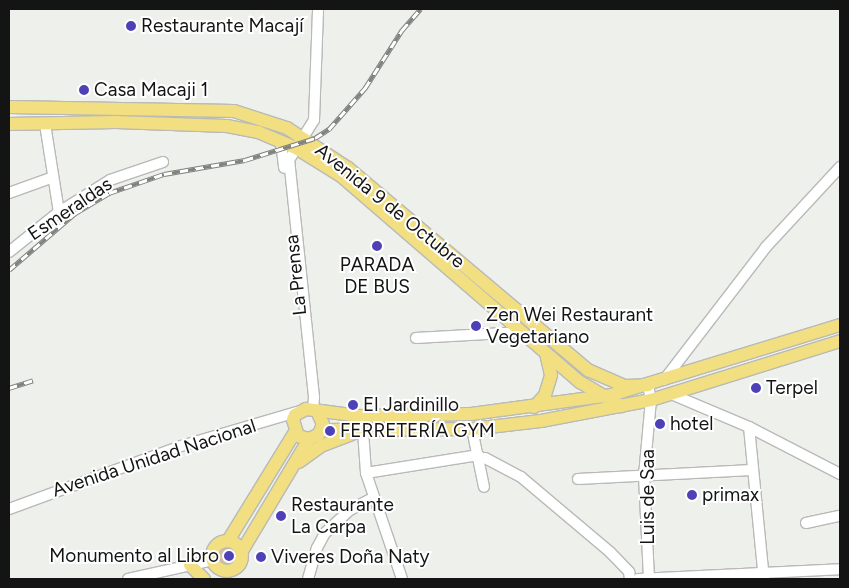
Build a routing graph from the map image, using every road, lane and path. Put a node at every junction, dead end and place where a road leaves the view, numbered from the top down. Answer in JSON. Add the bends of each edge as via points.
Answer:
{"nodes":[{"id":1,"x":318,"y":9,"type":"edge"},
{"id":2,"x":9,"y":107,"type":"edge"},
{"id":3,"x":9,"y":124,"type":"edge"},
{"id":4,"x":45,"y":124,"type":"junction"},
{"id":5,"x":303,"y":137,"type":"junction"},
{"id":6,"x":280,"y":142,"type":"junction"},
{"id":7,"x":296,"y":148,"type":"junction"},
{"id":8,"x":164,"y":162,"type":"dead end"},
{"id":9,"x":840,"y":167,"type":"edge"},
{"id":10,"x":51,"y":178,"type":"junction"},
{"id":11,"x":9,"y":193,"type":"edge"},
{"id":12,"x":59,"y":212,"type":"junction"},
{"id":13,"x":9,"y":252,"type":"edge"},
{"id":14,"x":840,"y":325,"type":"edge"},
{"id":15,"x":522,"y":332,"type":"junction"},
{"id":16,"x":416,"y":338,"type":"dead end"},
{"id":17,"x":840,"y":341,"type":"edge"},
{"id":18,"x":546,"y":354,"type":"junction"},
{"id":19,"x":662,"y":382,"type":"junction"},
{"id":20,"x":648,"y":385,"type":"junction"},
{"id":21,"x":671,"y":394,"type":"junction"},
{"id":22,"x":606,"y":396,"type":"junction"},
{"id":23,"x":651,"y":400,"type":"junction"},
{"id":24,"x":621,"y":406,"type":"junction"},
{"id":25,"x":534,"y":407,"type":"junction"},
{"id":26,"x":309,"y":410,"type":"junction"},
{"id":27,"x":749,"y":427,"type":"junction"},
{"id":28,"x":472,"y":429,"type":"junction"},
{"id":29,"x":322,"y":430,"type":"junction"},
{"id":30,"x":363,"y":431,"type":"junction"},
{"id":31,"x":294,"y":432,"type":"junction"},
{"id":32,"x":309,"y":439,"type":"junction"},
{"id":33,"x":479,"y":457,"type":"junction"},
{"id":34,"x":752,"y":470,"type":"junction"},
{"id":35,"x":366,"y":473,"type":"junction"},
{"id":36,"x":840,"y":474,"type":"edge"},
{"id":37,"x":644,"y":476,"type":"junction"},
{"id":38,"x":578,"y":479,"type":"dead end"},
{"id":39,"x":282,"y":480,"type":"junction"},
{"id":40,"x":484,"y":487,"type":"dead end"},
{"id":41,"x":374,"y":497,"type":"junction"},
{"id":42,"x":9,"y":509,"type":"edge"},
{"id":43,"x":840,"y":516,"type":"edge"},
{"id":44,"x":806,"y":523,"type":"dead end"},
{"id":45,"x":228,"y":541,"type":"junction"},
{"id":46,"x":242,"y":550,"type":"junction"},
{"id":47,"x":214,"y":563,"type":"junction"},
{"id":48,"x":190,"y":565,"type":"junction"},
{"id":49,"x":840,"y":569,"type":"edge"},
{"id":50,"x":228,"y":575,"type":"edge"},
{"id":51,"x":764,"y":576,"type":"edge"},
{"id":52,"x":128,"y":579,"type":"edge"},
{"id":53,"x":204,"y":579,"type":"edge"},
{"id":54,"x":209,"y":579,"type":"edge"},
{"id":55,"x":308,"y":579,"type":"edge"},
{"id":56,"x":402,"y":579,"type":"edge"},
{"id":57,"x":630,"y":579,"type":"edge"},
{"id":58,"x":638,"y":579,"type":"edge"},
{"id":59,"x":649,"y":579,"type":"edge"}],
"edges":[{"from":1,"to":5,"type":"street","name":"La Prensa","via":[[314,120]]},
{"from":2,"to":5,"type":"main road","name":"Avenida 9 de Octubre","via":[[116,106],[234,111],[267,120]]},
{"from":3,"to":4,"type":"main road","name":"Avenida 9 de Octubre"},
{"from":4,"to":6,"type":"main road","name":"Avenida 9 de Octubre","via":[[116,122],[227,126],[258,132]]},
{"from":4,"to":10,"type":"street"},
{"from":5,"to":7,"type":"street","name":"La Prensa"},
{"from":5,"to":20,"type":"main road","name":"Avenida 9 de Octubre","via":[[348,168],[588,370],[625,386]]},
{"from":6,"to":7,"type":"main road","name":"Avenida 9 de Octubre"},
{"from":6,"to":26,"type":"street","name":"La Prensa"},
{"from":7,"to":15,"type":"main road","name":"Avenida 9 de Octubre","via":[[341,176]]},
{"from":7,"to":26,"type":"street","name":"La Prensa","via":[[289,160],[314,397]]},
{"from":8,"to":12,"type":"street","name":"Esmeraldas","via":[[110,180]]},
{"from":9,"to":19,"type":"street","via":[[766,247]]},
{"from":10,"to":11,"type":"street"},
{"from":10,"to":12,"type":"street"},
{"from":12,"to":13,"type":"street","name":"Esmeraldas"},
{"from":14,"to":19,"type":"main road"},
{"from":15,"to":16,"type":"street"},
{"from":15,"to":18,"type":"main road","name":"Avenida 9 de Octubre"},
{"from":17,"to":21,"type":"main road"},
{"from":18,"to":22,"type":"main road","name":"Avenida 9 de Octubre","via":[[580,382]]},
{"from":18,"to":25,"type":"main road","via":[[550,375],[545,395]]},
{"from":19,"to":20,"type":"main road"},
{"from":20,"to":22,"type":"main road"},
{"from":20,"to":23,"type":"street","name":"Luis de Saa"},
{"from":21,"to":23,"type":"main road"},
{"from":21,"to":27,"type":"street"},
{"from":22,"to":24,"type":"main road","name":"Avenida 9 de Octubre"},
{"from":22,"to":25,"type":"main road"},
{"from":23,"to":24,"type":"main road"},
{"from":23,"to":37,"type":"street","name":"Luis de Saa"},
{"from":24,"to":28,"type":"main road","via":[[541,421]]},
{"from":25,"to":26,"type":"main road","via":[[470,414],[360,416]]},
{"from":26,"to":29,"type":"main road","via":[[322,418]]},
{"from":26,"to":31,"type":"main road","via":[[293,420]]},
{"from":26,"to":42,"type":"street","name":"Avenida Unidad Nacional","via":[[181,446]]},
{"from":27,"to":34,"type":"street"},
{"from":27,"to":36,"type":"street"},
{"from":28,"to":30,"type":"main road"},
{"from":28,"to":33,"type":"street"},
{"from":29,"to":30,"type":"main road"},
{"from":29,"to":32,"type":"main road"},
{"from":30,"to":35,"type":"street"},
{"from":30,"to":39,"type":"main road","via":[[307,454]]},
{"from":31,"to":32,"type":"main road"},
{"from":31,"to":45,"type":"main road"},
{"from":32,"to":39,"type":"main road"},
{"from":33,"to":35,"type":"street"},
{"from":33,"to":40,"type":"street"},
{"from":33,"to":57,"type":"street","via":[[522,478],[610,552],[629,572]]},
{"from":34,"to":37,"type":"street"},
{"from":34,"to":51,"type":"street"},
{"from":35,"to":41,"type":"street"},
{"from":37,"to":38,"type":"street"},
{"from":37,"to":59,"type":"street","name":"Luis de Saa"},
{"from":39,"to":46,"type":"main road"},
{"from":41,"to":55,"type":"street","via":[[350,510],[325,534],[317,548]]},
{"from":41,"to":56,"type":"street"},
{"from":43,"to":44,"type":"street"},
{"from":45,"to":46,"type":"main road"},
{"from":45,"to":47,"type":"main road","via":[[217,544]]},
{"from":46,"to":50,"type":"main road","via":[[241,564]]},
{"from":47,"to":48,"type":"street"},
{"from":47,"to":50,"type":"main road"},
{"from":47,"to":54,"type":"main road"},
{"from":48,"to":52,"type":"street"},
{"from":48,"to":53,"type":"main road"},
{"from":49,"to":51,"type":"street"},
{"from":51,"to":59,"type":"street"},
{"from":58,"to":59,"type":"street"}]}
